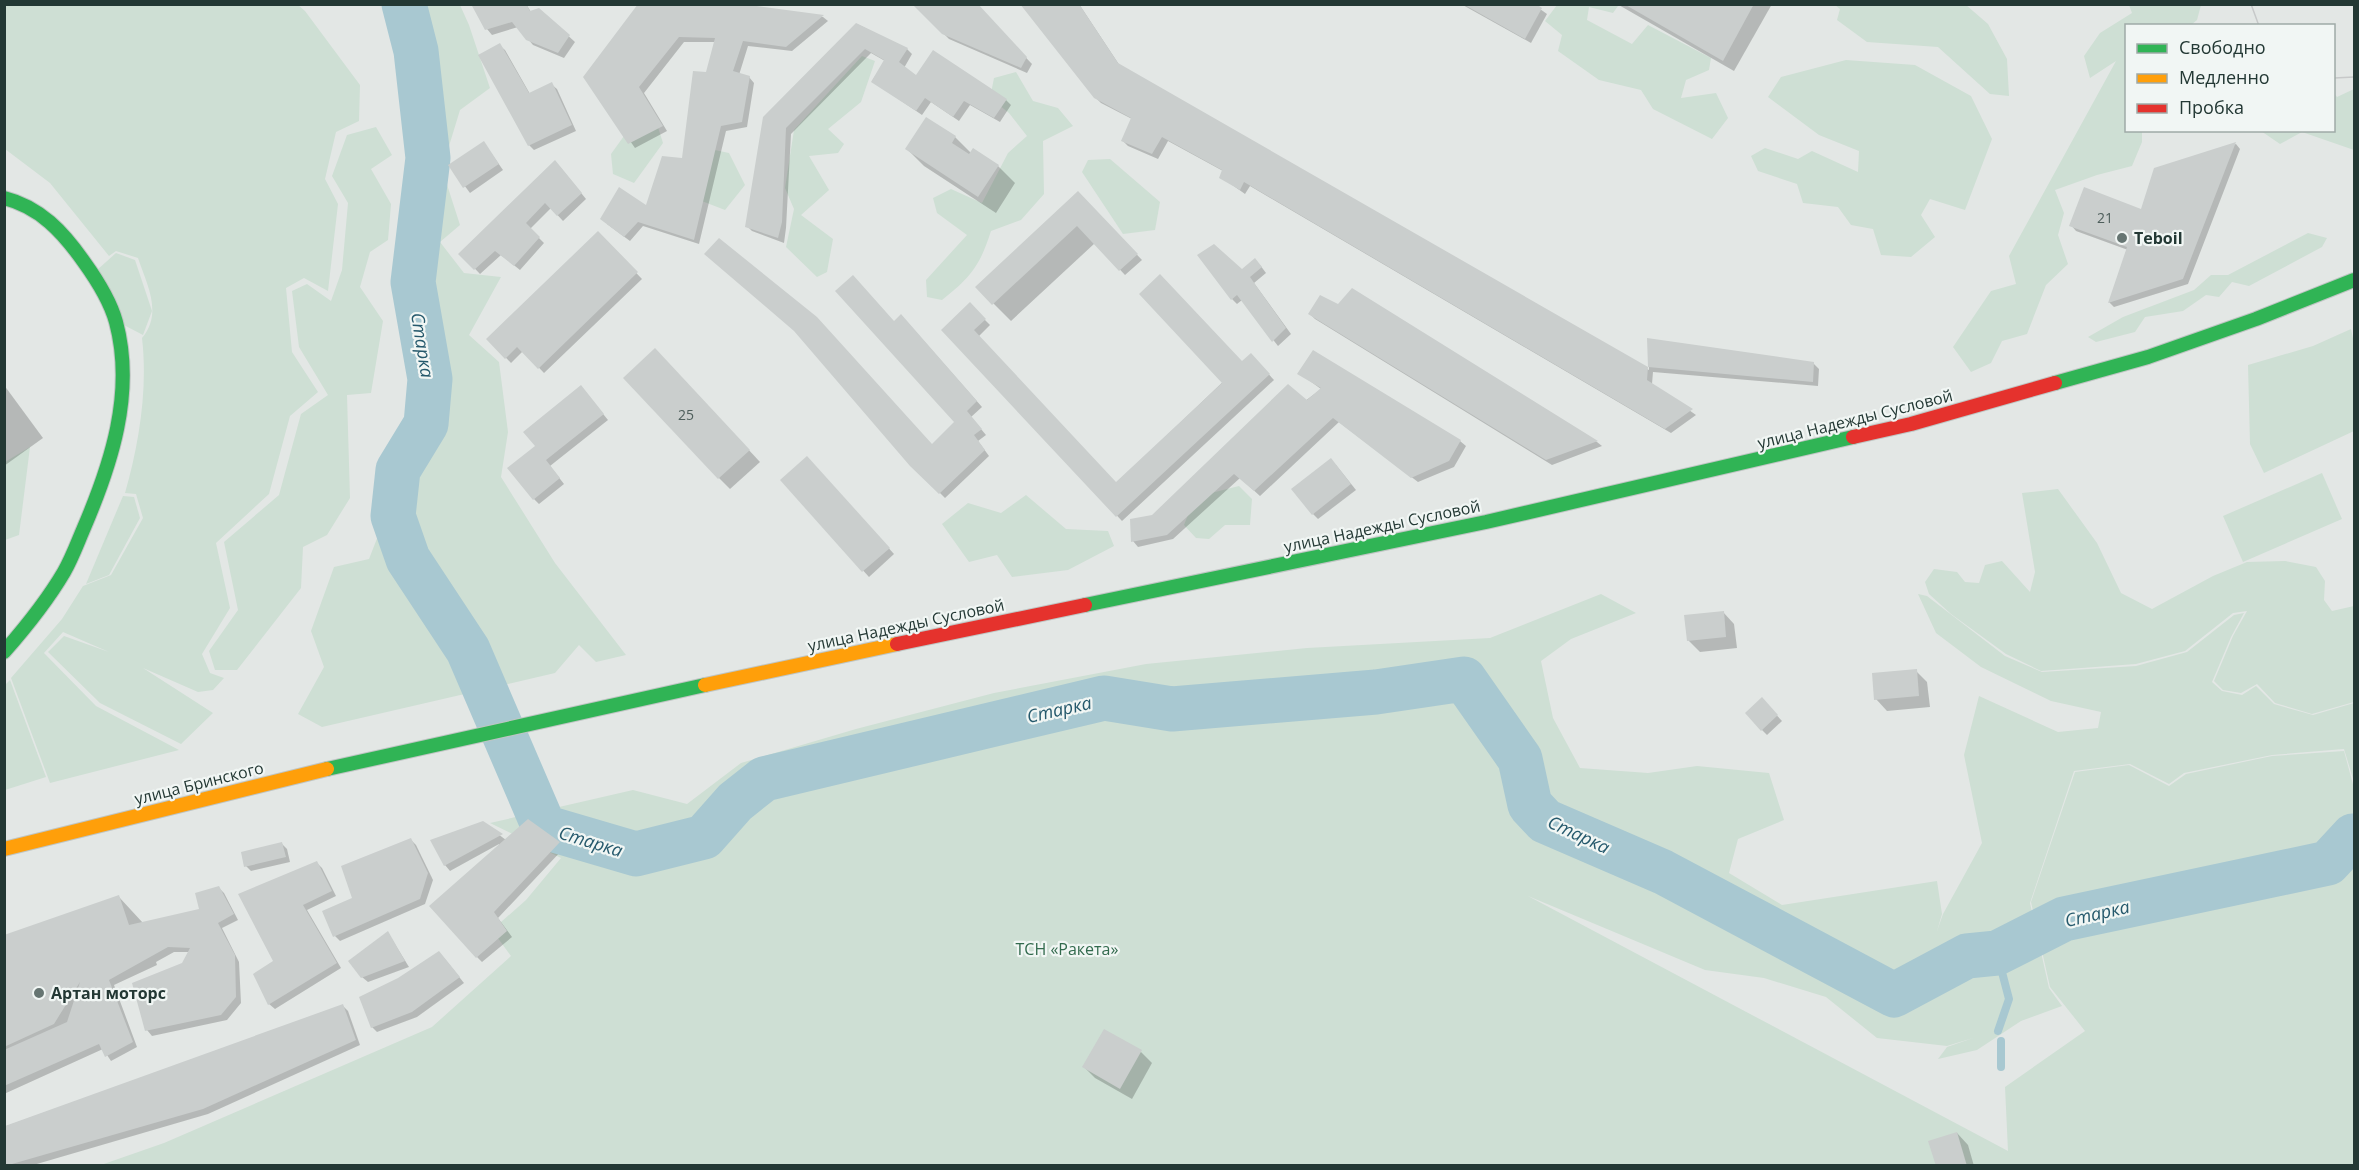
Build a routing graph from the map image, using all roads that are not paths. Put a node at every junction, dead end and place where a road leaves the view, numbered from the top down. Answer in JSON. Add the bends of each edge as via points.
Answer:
{"nodes":[{"id":1,"x":4,"y":198,"type":"edge"},
{"id":2,"x":2355,"y":280,"type":"edge"},
{"id":3,"x":4,"y":652,"type":"edge"},
{"id":4,"x":401,"y":751,"type":"joint"},
{"id":5,"x":4,"y":849,"type":"edge"}],
"edges":[{"from":1,"to":3,"type":"main road","via":[[39,212],[61,231],[100,285],[116,321],[122,386],[110,464],[65,570],[34,617]]},
{"from":2,"to":4,"type":"main road","name":"улица Надежды Сусловой","via":[[2148,357],[1911,424],[1486,522]]},
{"from":4,"to":5,"type":"main road","name":"улица Бринского"}]}
